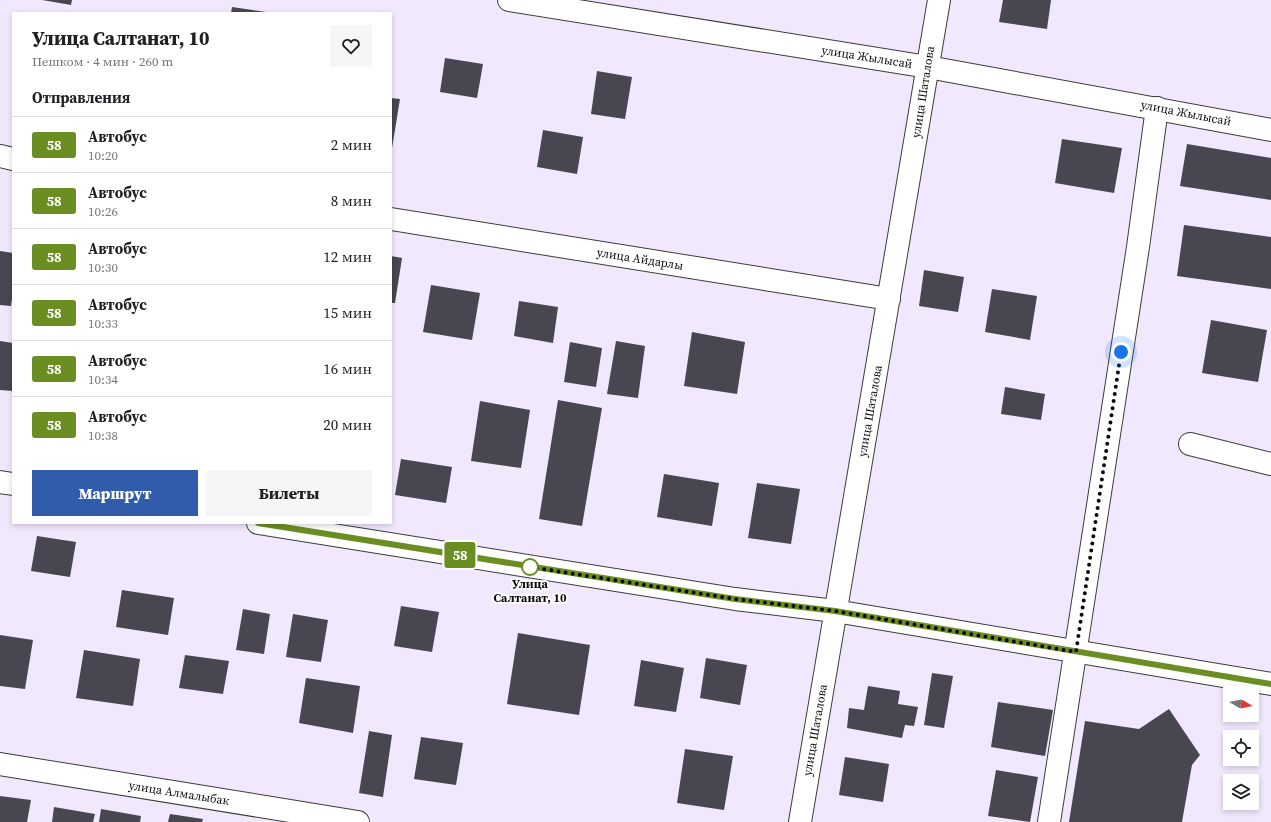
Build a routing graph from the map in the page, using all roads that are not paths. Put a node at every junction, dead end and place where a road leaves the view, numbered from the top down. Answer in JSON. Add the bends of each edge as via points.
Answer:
{"nodes":[{"id":1,"x":509,"y":0,"type":"edge"},
{"id":2,"x":938,"y":0,"type":"edge"},
{"id":3,"x":928,"y":66,"type":"junction"},
{"id":4,"x":1157,"y":108,"type":"junction"},
{"id":5,"x":1271,"y":130,"type":"edge"},
{"id":6,"x":0,"y":156,"type":"edge"},
{"id":7,"x":12,"y":159,"type":"edge"},
{"id":8,"x":392,"y":219,"type":"edge"},
{"id":9,"x":889,"y":299,"type":"junction"},
{"id":10,"x":1190,"y":444,"type":"dead end"},
{"id":11,"x":1271,"y":464,"type":"edge"},
{"id":12,"x":0,"y":482,"type":"edge"},
{"id":13,"x":12,"y":484,"type":"edge"},
{"id":14,"x":264,"y":524,"type":"edge"},
{"id":15,"x":835,"y":611,"type":"junction"},
{"id":16,"x":1076,"y":652,"type":"junction"},
{"id":17,"x":1271,"y":684,"type":"edge"},
{"id":18,"x":0,"y":764,"type":"edge"},
{"id":19,"x":358,"y":822,"type":"edge"},
{"id":20,"x":800,"y":822,"type":"edge"},
{"id":21,"x":1049,"y":822,"type":"edge"}],
"edges":[{"from":1,"to":3,"type":"street","name":"улица Жылысай"},
{"from":2,"to":3,"type":"street","name":"улица Шаталова"},
{"from":3,"to":4,"type":"street","name":"улица Жылысай"},
{"from":3,"to":9,"type":"street","name":"улица Шаталова"},
{"from":4,"to":5,"type":"street","name":"улица Жылысай"},
{"from":4,"to":16,"type":"street"},
{"from":6,"to":7,"type":"street"},
{"from":8,"to":9,"type":"street","name":"улица Айдарлы"},
{"from":9,"to":15,"type":"street","name":"улица Шаталова"},
{"from":10,"to":11,"type":"street"},
{"from":12,"to":13,"type":"street"},
{"from":14,"to":15,"type":"street","via":[[735,599]]},
{"from":15,"to":16,"type":"street"},
{"from":15,"to":20,"type":"street","name":"улица Шаталова"},
{"from":16,"to":17,"type":"street"},
{"from":16,"to":21,"type":"street"},
{"from":18,"to":19,"type":"street","name":"улица Алмалыбак"}]}
